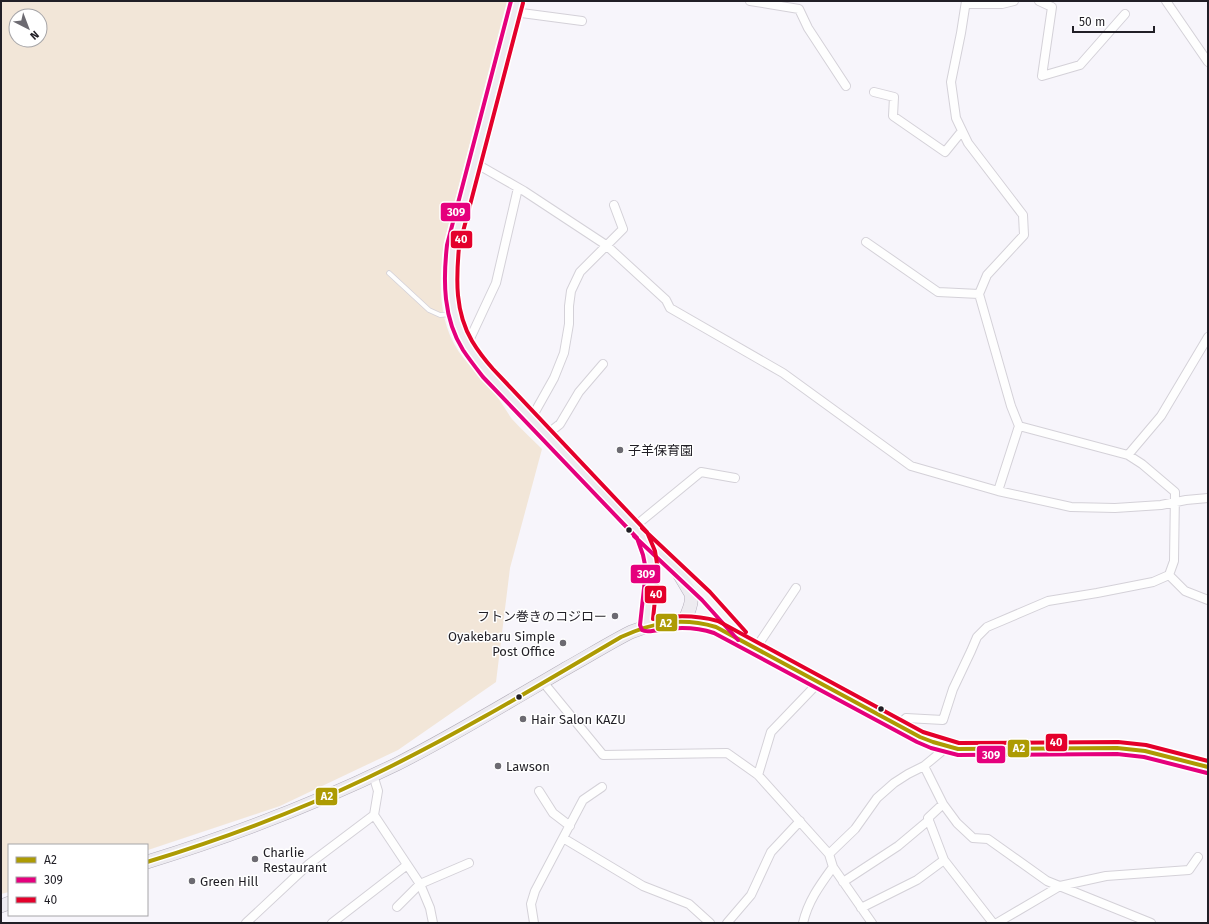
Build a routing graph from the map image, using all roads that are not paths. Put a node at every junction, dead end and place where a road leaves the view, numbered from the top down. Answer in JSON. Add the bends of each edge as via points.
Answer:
{"nodes":[{"id":1,"x":750,"y":1,"type":"edge"},
{"id":2,"x":1014,"y":1,"type":"edge"},
{"id":3,"x":1039,"y":1,"type":"edge"},
{"id":4,"x":1166,"y":1,"type":"edge"},
{"id":5,"x":966,"y":3,"type":"edge"},
{"id":6,"x":516,"y":7,"type":"edge"},
{"id":7,"x":1125,"y":14,"type":"dead end"},
{"id":8,"x":582,"y":21,"type":"dead end"},
{"id":9,"x":1208,"y":62,"type":"edge"},
{"id":10,"x":846,"y":86,"type":"dead end"},
{"id":11,"x":874,"y":92,"type":"dead end"},
{"id":12,"x":962,"y":131,"type":"junction"},
{"id":13,"x":475,"y":164,"type":"junction"},
{"id":14,"x":518,"y":188,"type":"junction"},
{"id":15,"x":614,"y":205,"type":"dead end"},
{"id":16,"x":866,"y":242,"type":"dead end"},
{"id":17,"x":606,"y":246,"type":"junction"},
{"id":18,"x":389,"y":273,"type":"dead end"},
{"id":19,"x":979,"y":294,"type":"junction"},
{"id":20,"x":454,"y":313,"type":"junction"},
{"id":21,"x":1208,"y":337,"type":"edge"},
{"id":22,"x":467,"y":345,"type":"junction"},
{"id":23,"x":604,"y":364,"type":"dead end"},
{"id":24,"x":531,"y":419,"type":"junction"},
{"id":25,"x":1019,"y":426,"type":"junction"},
{"id":26,"x":546,"y":435,"type":"junction"},
{"id":27,"x":1128,"y":455,"type":"junction"},
{"id":28,"x":735,"y":478,"type":"dead end"},
{"id":29,"x":998,"y":491,"type":"junction"},
{"id":30,"x":1208,"y":498,"type":"edge"},
{"id":31,"x":1176,"y":503,"type":"junction"},
{"id":32,"x":638,"y":531,"type":"junction"},
{"id":33,"x":674,"y":567,"type":"junction"},
{"id":34,"x":1169,"y":575,"type":"junction"},
{"id":35,"x":796,"y":588,"type":"dead end"},
{"id":36,"x":1208,"y":600,"type":"edge"},
{"id":37,"x":684,"y":621,"type":"junction"},
{"id":38,"x":646,"y":626,"type":"junction"},
{"id":39,"x":751,"y":645,"type":"junction"},
{"id":40,"x":543,"y":682,"type":"junction"},
{"id":41,"x":819,"y":682,"type":"junction"},
{"id":42,"x":899,"y":725,"type":"junction"},
{"id":43,"x":947,"y":747,"type":"junction"},
{"id":44,"x":924,"y":766,"type":"junction"},
{"id":45,"x":1208,"y":767,"type":"edge"},
{"id":46,"x":373,"y":775,"type":"junction"},
{"id":47,"x":758,"y":775,"type":"junction"},
{"id":48,"x":602,"y":787,"type":"dead end"},
{"id":49,"x":539,"y":791,"type":"dead end"},
{"id":50,"x":943,"y":804,"type":"junction"},
{"id":51,"x":374,"y":816,"type":"junction"},
{"id":52,"x":928,"y":820,"type":"junction"},
{"id":53,"x":800,"y":821,"type":"junction"},
{"id":54,"x":570,"y":826,"type":"junction"},
{"id":55,"x":563,"y":838,"type":"junction"},
{"id":56,"x":829,"y":854,"type":"junction"},
{"id":57,"x":1198,"y":857,"type":"dead end"},
{"id":58,"x":944,"y":860,"type":"junction"},
{"id":59,"x":148,"y":862,"type":"edge"},
{"id":60,"x":469,"y":863,"type":"dead end"},
{"id":61,"x":407,"y":865,"type":"junction"},
{"id":62,"x":833,"y":867,"type":"junction"},
{"id":63,"x":843,"y":882,"type":"junction"},
{"id":64,"x":420,"y":884,"type":"junction"},
{"id":65,"x":1060,"y":886,"type":"junction"},
{"id":66,"x":397,"y":906,"type":"dead end"},
{"id":67,"x":861,"y":908,"type":"junction"},
{"id":68,"x":246,"y":923,"type":"edge"},
{"id":69,"x":332,"y":923,"type":"edge"},
{"id":70,"x":433,"y":923,"type":"edge"},
{"id":71,"x":534,"y":923,"type":"edge"},
{"id":72,"x":710,"y":923,"type":"edge"},
{"id":73,"x":726,"y":923,"type":"edge"},
{"id":74,"x":804,"y":923,"type":"edge"},
{"id":75,"x":872,"y":923,"type":"edge"},
{"id":76,"x":993,"y":923,"type":"edge"},
{"id":77,"x":997,"y":923,"type":"edge"},
{"id":78,"x":1151,"y":923,"type":"edge"}],
"edges":[{"from":1,"to":10,"type":"street","via":[[799,9],[808,28]]},
{"from":2,"to":5,"type":"street","via":[[1002,4]]},
{"from":3,"to":7,"type":"street","via":[[1052,7],[1042,76],[1080,65]]},
{"from":4,"to":9,"type":"street"},
{"from":5,"to":12,"type":"street","via":[[951,82],[956,118]]},
{"from":6,"to":8,"type":"street"},
{"from":6,"to":13,"type":"main road"},
{"from":11,"to":12,"type":"street","via":[[894,97],[893,116],[944,152]]},
{"from":12,"to":19,"type":"street","via":[[968,143],[1022,215],[1024,235],[988,275]]},
{"from":13,"to":14,"type":"street"},
{"from":13,"to":20,"type":"main road","via":[[453,246],[450,289]]},
{"from":14,"to":17,"type":"street"},
{"from":14,"to":22,"type":"street","via":[[496,283]]},
{"from":15,"to":17,"type":"street","via":[[623,229]]},
{"from":16,"to":19,"type":"street","via":[[938,292]]},
{"from":17,"to":24,"type":"street","via":[[580,272],[571,291],[564,353],[554,378]]},
{"from":17,"to":29,"type":"street","via":[[666,300],[670,308],[784,373],[911,466]]},
{"from":18,"to":20,"type":"lane","via":[[429,310],[440,315]]},
{"from":19,"to":25,"type":"street"},
{"from":20,"to":22,"type":"main road"},
{"from":21,"to":27,"type":"street","via":[[1162,416]]},
{"from":22,"to":24,"type":"main road","via":[[488,373]]},
{"from":23,"to":26,"type":"street","via":[[579,392],[560,424]]},
{"from":24,"to":26,"type":"main road"},
{"from":25,"to":27,"type":"street"},
{"from":25,"to":29,"type":"street"},
{"from":26,"to":32,"type":"main road"},
{"from":27,"to":31,"type":"street","via":[[1175,492]]},
{"from":28,"to":32,"type":"street","via":[[701,472]]},
{"from":29,"to":31,"type":"street","via":[[1071,507],[1115,508]]},
{"from":30,"to":31,"type":"street"},
{"from":31,"to":34,"type":"street","via":[[1174,561]]},
{"from":32,"to":33,"type":"main road"},
{"from":32,"to":38,"type":"main road","via":[[650,553],[652,570]]},
{"from":33,"to":37,"type":"main road","via":[[690,590],[692,598]]},
{"from":33,"to":39,"type":"main road","via":[[713,603]]},
{"from":34,"to":36,"type":"street","via":[[1185,591]]},
{"from":34,"to":42,"type":"street","via":[[1153,582],[1048,601],[987,627],[971,650],[953,689],[943,720],[906,718]]},
{"from":35,"to":39,"type":"street"},
{"from":37,"to":38,"type":"main road"},
{"from":37,"to":39,"type":"main road","via":[[708,624]]},
{"from":38,"to":40,"type":"main road"},
{"from":39,"to":41,"type":"main road"},
{"from":40,"to":46,"type":"main road","via":[[461,730]]},
{"from":40,"to":47,"type":"street","via":[[603,755],[727,753]]},
{"from":41,"to":42,"type":"main road"},
{"from":41,"to":47,"type":"street","via":[[771,732]]},
{"from":42,"to":43,"type":"main road","via":[[920,737]]},
{"from":43,"to":44,"type":"street"},
{"from":43,"to":45,"type":"main road","via":[[1117,748],[1145,751]]},
{"from":44,"to":50,"type":"street"},
{"from":44,"to":56,"type":"street","via":[[882,793],[855,829]]},
{"from":46,"to":51,"type":"street","via":[[378,791]]},
{"from":46,"to":59,"type":"main road","via":[[282,815]]},
{"from":47,"to":53,"type":"street"},
{"from":48,"to":54,"type":"street","via":[[583,800]]},
{"from":49,"to":54,"type":"street","via":[[553,813]]},
{"from":50,"to":52,"type":"street"},
{"from":50,"to":65,"type":"street","via":[[973,838],[988,840],[1047,881]]},
{"from":51,"to":61,"type":"street"},
{"from":51,"to":68,"type":"street","via":[[309,864]]},
{"from":52,"to":58,"type":"street"},
{"from":52,"to":63,"type":"street","via":[[898,846]]},
{"from":53,"to":56,"type":"street"},
{"from":53,"to":73,"type":"street","via":[[771,852],[751,895]]},
{"from":54,"to":55,"type":"street"},
{"from":55,"to":71,"type":"street","via":[[535,891],[531,904]]},
{"from":55,"to":72,"type":"street","via":[[643,886],[689,904]]},
{"from":56,"to":62,"type":"street"},
{"from":57,"to":65,"type":"street","via":[[1189,870],[1106,876]]},
{"from":58,"to":67,"type":"street","via":[[917,880]]},
{"from":58,"to":76,"type":"street"},
{"from":60,"to":64,"type":"street"},
{"from":61,"to":64,"type":"street"},
{"from":61,"to":69,"type":"street"},
{"from":62,"to":63,"type":"street"},
{"from":62,"to":74,"type":"street","via":[[810,901]]},
{"from":63,"to":67,"type":"street"},
{"from":64,"to":66,"type":"street"},
{"from":64,"to":70,"type":"street"},
{"from":65,"to":77,"type":"street"},
{"from":65,"to":78,"type":"street"},
{"from":67,"to":75,"type":"street"}]}
